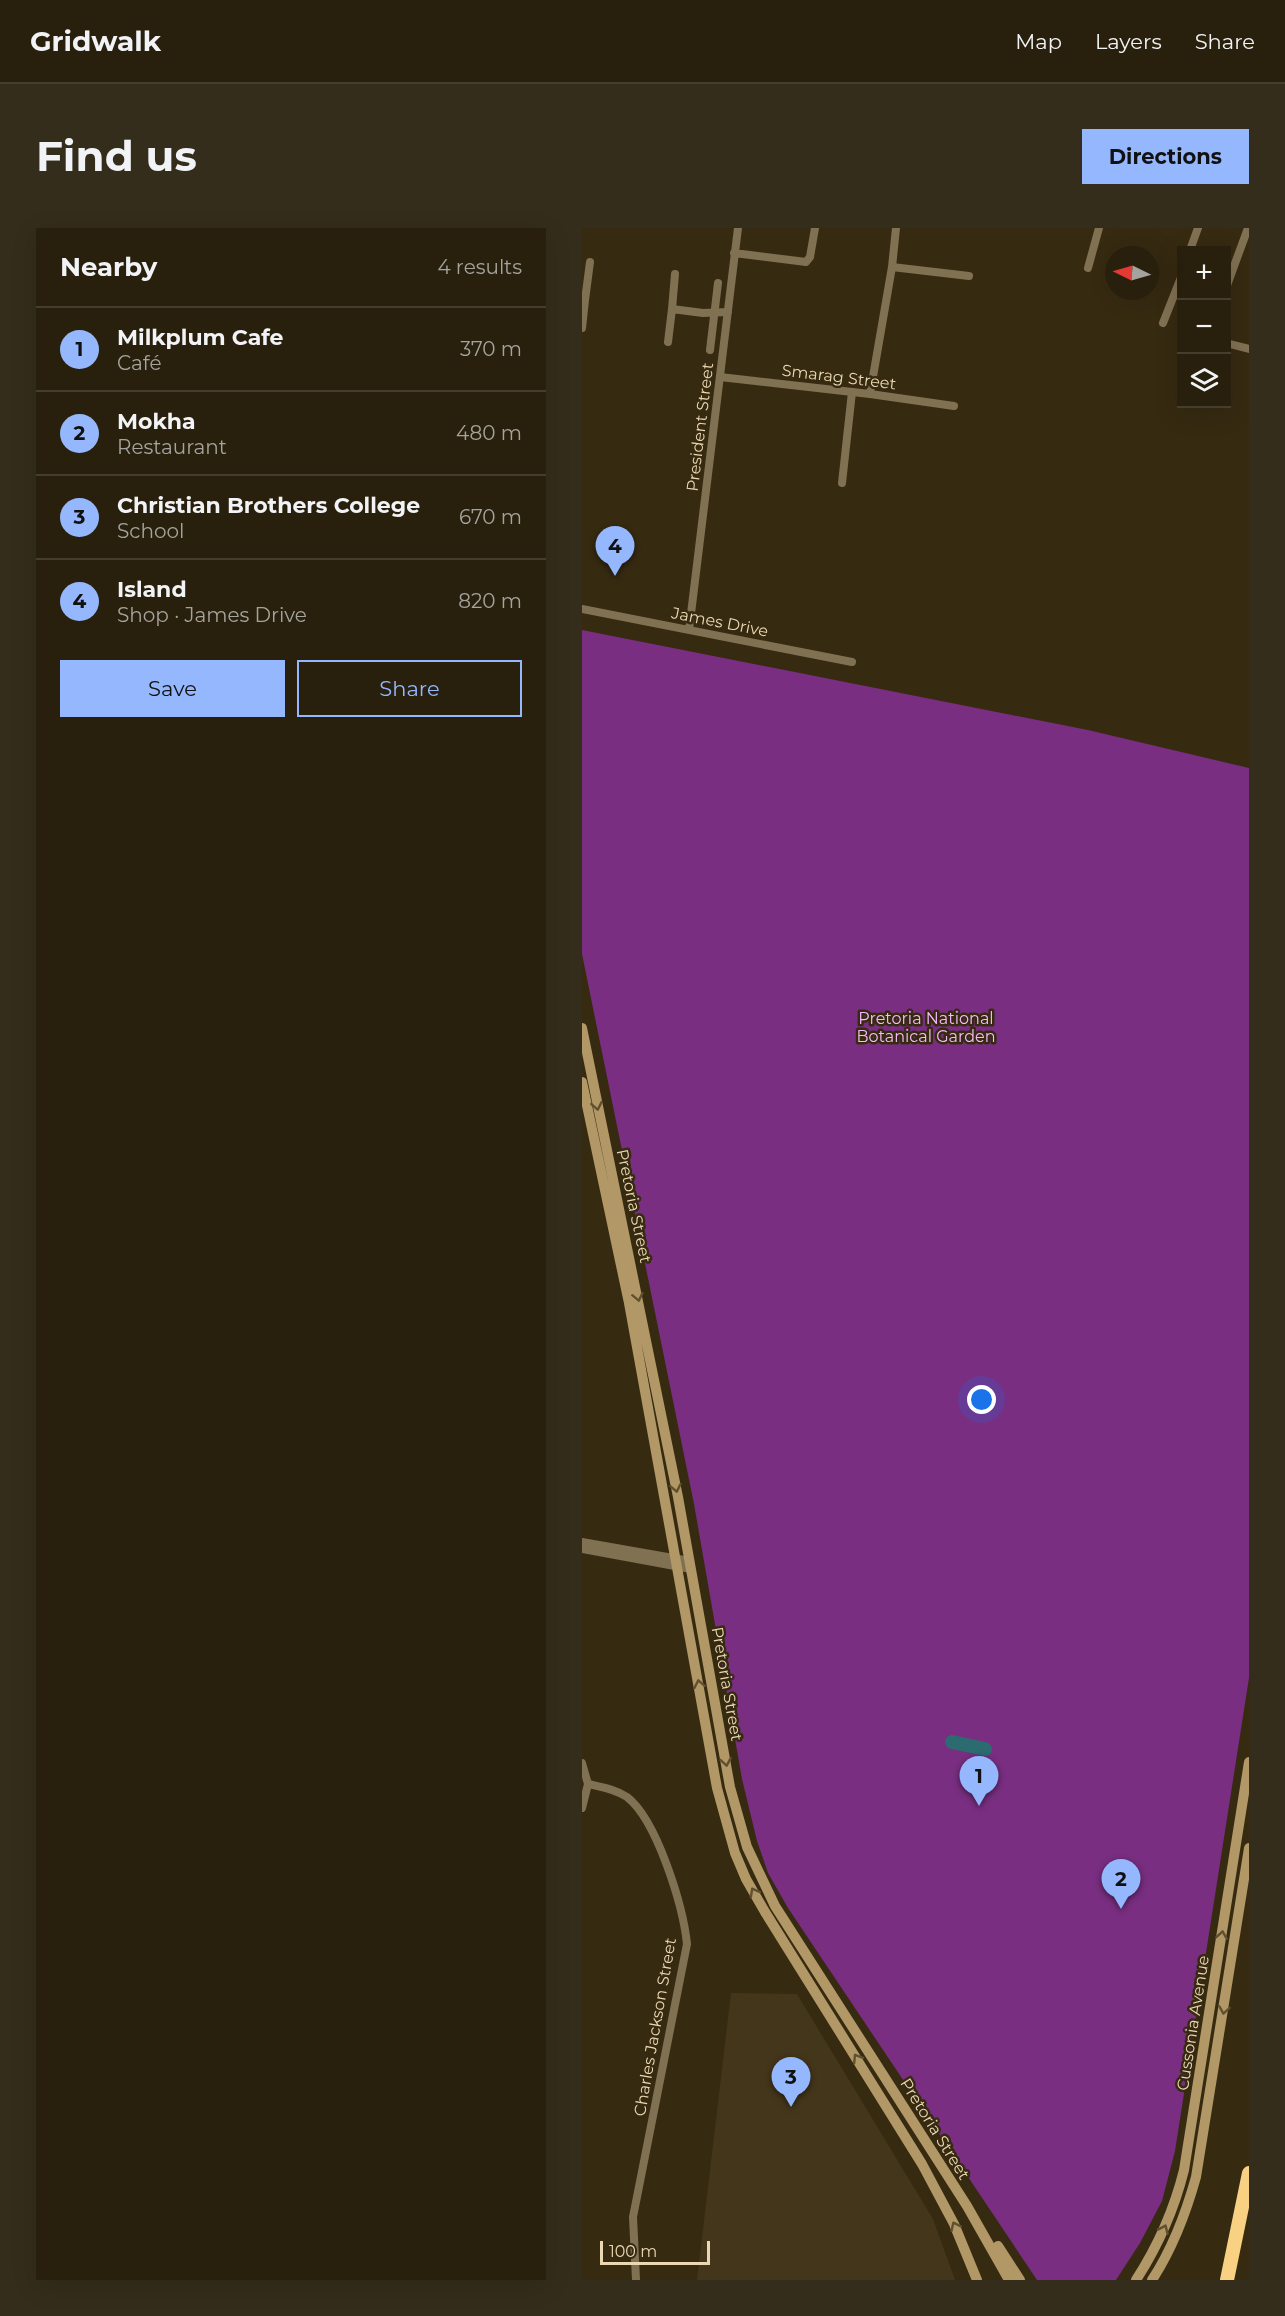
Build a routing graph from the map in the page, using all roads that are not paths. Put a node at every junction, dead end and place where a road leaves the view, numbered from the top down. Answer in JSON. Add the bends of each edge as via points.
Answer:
{"nodes":[{"id":1,"x":738,"y":228,"type":"edge"},
{"id":2,"x":815,"y":228,"type":"edge"},
{"id":3,"x":896,"y":228,"type":"edge"},
{"id":4,"x":1099,"y":228,"type":"edge"},
{"id":5,"x":1198,"y":228,"type":"edge"},
{"id":6,"x":1248,"y":228,"type":"edge"},
{"id":7,"x":1191,"y":246,"type":"edge"},
{"id":8,"x":734,"y":253,"type":"junction"},
{"id":9,"x":590,"y":262,"type":"dead end"},
{"id":10,"x":892,"y":267,"type":"junction"},
{"id":11,"x":1089,"y":268,"type":"dead end"},
{"id":12,"x":675,"y":274,"type":"dead end"},
{"id":13,"x":969,"y":276,"type":"dead end"},
{"id":14,"x":1231,"y":277,"type":"edge"},
{"id":15,"x":718,"y":283,"type":"dead end"},
{"id":16,"x":1177,"y":288,"type":"edge"},
{"id":17,"x":584,"y":300,"type":"edge"},
{"id":18,"x":672,"y":309,"type":"junction"},
{"id":19,"x":715,"y":312,"type":"junction"},
{"id":20,"x":728,"y":312,"type":"junction"},
{"id":21,"x":1164,"y":323,"type":"dead end"},
{"id":22,"x":582,"y":328,"type":"edge"},
{"id":23,"x":668,"y":342,"type":"dead end"},
{"id":24,"x":1231,"y":344,"type":"edge"},
{"id":25,"x":1249,"y":349,"type":"edge"},
{"id":26,"x":710,"y":350,"type":"dead end"},
{"id":27,"x":720,"y":377,"type":"junction"},
{"id":28,"x":852,"y":392,"type":"junction"},
{"id":29,"x":870,"y":393,"type":"junction"},
{"id":30,"x":954,"y":406,"type":"dead end"},
{"id":31,"x":842,"y":483,"type":"dead end"},
{"id":32,"x":582,"y":609,"type":"edge"},
{"id":33,"x":689,"y":630,"type":"junction"},
{"id":34,"x":852,"y":662,"type":"dead end"},
{"id":35,"x":582,"y":1028,"type":"edge"},
{"id":36,"x":582,"y":1082,"type":"edge"},
{"id":37,"x":582,"y":1542,"type":"edge"},
{"id":38,"x":582,"y":1549,"type":"edge"},
{"id":39,"x":674,"y":1562,"type":"junction"},
{"id":40,"x":690,"y":1565,"type":"junction"},
{"id":41,"x":1249,"y":1762,"type":"edge"},
{"id":42,"x":582,"y":1763,"type":"edge"},
{"id":43,"x":588,"y":1784,"type":"junction"},
{"id":44,"x":583,"y":1803,"type":"edge"},
{"id":45,"x":1249,"y":1848,"type":"edge"},
{"id":46,"x":1249,"y":2172,"type":"edge"},
{"id":47,"x":1249,"y":2185,"type":"edge"},
{"id":48,"x":967,"y":2206,"type":"junction"},
{"id":49,"x":636,"y":2280,"type":"edge"},
{"id":50,"x":977,"y":2280,"type":"edge"},
{"id":51,"x":1009,"y":2280,"type":"edge"},
{"id":52,"x":1020,"y":2280,"type":"edge"},
{"id":53,"x":1136,"y":2280,"type":"edge"},
{"id":54,"x":1152,"y":2280,"type":"edge"},
{"id":55,"x":1227,"y":2280,"type":"edge"},
{"id":56,"x":1234,"y":2280,"type":"edge"}],
"edges":[{"from":1,"to":8,"type":"street","name":"President Street"},
{"from":2,"to":8,"type":"street","via":[[806,261]]},
{"from":3,"to":10,"type":"street"},
{"from":4,"to":11,"type":"street"},
{"from":5,"to":7,"type":"street"},
{"from":6,"to":14,"type":"street"},
{"from":8,"to":20,"type":"street","name":"President Street"},
{"from":9,"to":17,"type":"street"},
{"from":10,"to":13,"type":"street"},
{"from":10,"to":29,"type":"street"},
{"from":12,"to":18,"type":"street"},
{"from":15,"to":19,"type":"street"},
{"from":16,"to":21,"type":"street"},
{"from":17,"to":22,"type":"street"},
{"from":18,"to":19,"type":"street"},
{"from":18,"to":23,"type":"street"},
{"from":19,"to":20,"type":"street"},
{"from":19,"to":26,"type":"street"},
{"from":20,"to":27,"type":"street","name":"President Street"},
{"from":24,"to":25,"type":"street"},
{"from":27,"to":28,"type":"street","name":"Smarag Street"},
{"from":27,"to":33,"type":"street","name":"President Street"},
{"from":28,"to":29,"type":"street","name":"Smarag Street"},
{"from":28,"to":31,"type":"street"},
{"from":29,"to":30,"type":"street","name":"Smarag Street"},
{"from":32,"to":33,"type":"street","name":"James Drive"},
{"from":33,"to":34,"type":"street","name":"James Drive"},
{"from":35,"to":40,"type":"main road","name":"Pretoria Street","one_way":true},
{"from":36,"to":39,"type":"main road","name":"Pretoria Street","via":[[629,1302]]},
{"from":37,"to":39,"type":"street"},
{"from":38,"to":39,"type":"street"},
{"from":39,"to":40,"type":"street"},
{"from":50,"to":39,"type":"main road","name":"Pretoria Street","one_way":true,"via":[[954,2224],[922,2164],[742,1870],[717,1788]]},
{"from":40,"to":48,"type":"main road","name":"Pretoria Street","one_way":true,"via":[[730,1787],[747,1847],[760,1877],[810,1962]]},
{"from":53,"to":41,"type":"main road","name":"Cussonia Avenue","one_way":true,"via":[[1168,2220],[1184,2170]]},
{"from":42,"to":43,"type":"street"},
{"from":43,"to":44,"type":"street"},
{"from":43,"to":49,"type":"street","name":"Charles Jackson Street","via":[[625,1796],[647,1821],[665,1862],[686,1932],[687,1944],[633,2217]]},
{"from":45,"to":54,"type":"main road","name":"Cussonia Avenue","one_way":true,"via":[[1196,2176],[1184,2216]]},
{"from":46,"to":55,"type":"highway"},
{"from":47,"to":56,"type":"highway"},
{"from":48,"to":51,"type":"main road","name":"Pretoria Street"},
{"from":48,"to":52,"type":"main road"}]}
